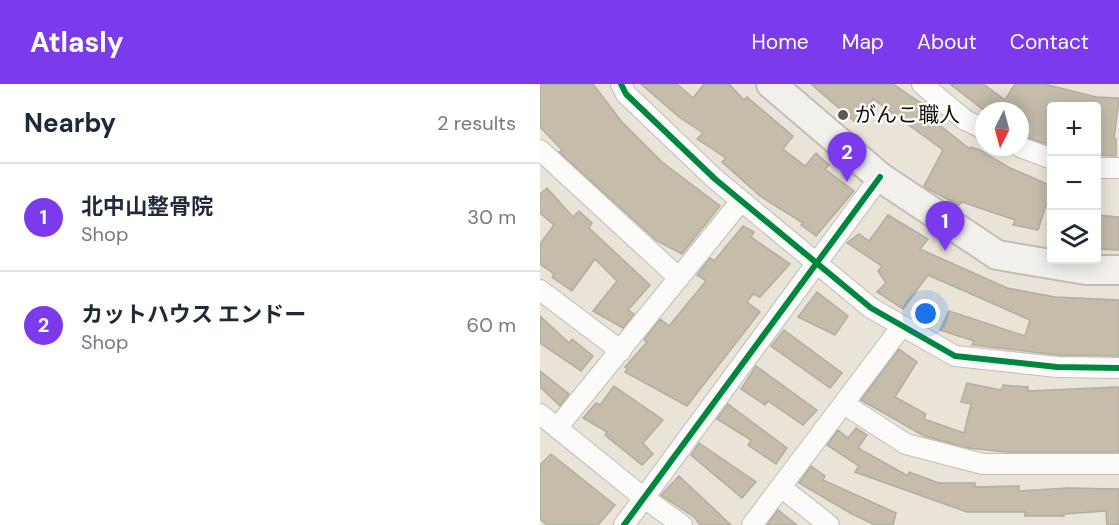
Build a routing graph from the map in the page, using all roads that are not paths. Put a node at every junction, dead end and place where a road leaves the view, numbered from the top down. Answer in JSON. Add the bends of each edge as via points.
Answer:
{"nodes":[{"id":1,"x":621,"y":84,"type":"edge"},
{"id":2,"x":771,"y":84,"type":"edge"},
{"id":3,"x":922,"y":84,"type":"edge"},
{"id":4,"x":975,"y":125,"type":"edge"},
{"id":5,"x":540,"y":150,"type":"edge"},
{"id":6,"x":1029,"y":150,"type":"edge"},
{"id":7,"x":1047,"y":157,"type":"edge"},
{"id":8,"x":1101,"y":168,"type":"edge"},
{"id":9,"x":1119,"y":168,"type":"edge"},
{"id":10,"x":880,"y":177,"type":"junction"},
{"id":11,"x":741,"y":201,"type":"junction"},
{"id":12,"x":817,"y":264,"type":"junction"},
{"id":13,"x":1119,"y":270,"type":"edge"},
{"id":14,"x":679,"y":278,"type":"junction"},
{"id":15,"x":540,"y":290,"type":"edge"},
{"id":16,"x":902,"y":326,"type":"junction"},
{"id":17,"x":621,"y":351,"type":"junction"},
{"id":18,"x":1119,"y":368,"type":"edge"},
{"id":19,"x":844,"y":404,"type":"junction"},
{"id":20,"x":540,"y":414,"type":"edge"},
{"id":21,"x":557,"y":428,"type":"junction"},
{"id":22,"x":1119,"y":464,"type":"edge"},
{"id":23,"x":782,"y":488,"type":"junction"},
{"id":24,"x":644,"y":498,"type":"junction"},
{"id":25,"x":624,"y":525,"type":"edge"},
{"id":26,"x":682,"y":525,"type":"edge"},
{"id":27,"x":752,"y":525,"type":"edge"},
{"id":28,"x":829,"y":525,"type":"edge"}],
"edges":[{"from":1,"to":11,"type":"street","via":[[626,94]]},
{"from":2,"to":10,"type":"street"},
{"from":3,"to":4,"type":"street"},
{"from":5,"to":14,"type":"street"},
{"from":6,"to":7,"type":"street"},
{"from":8,"to":9,"type":"street"},
{"from":10,"to":12,"type":"street"},
{"from":10,"to":13,"type":"street","via":[[997,255],[1086,270]]},
{"from":11,"to":12,"type":"street"},
{"from":11,"to":14,"type":"street"},
{"from":12,"to":16,"type":"street","via":[[871,308]]},
{"from":12,"to":24,"type":"street"},
{"from":14,"to":17,"type":"street"},
{"from":15,"to":17,"type":"street"},
{"from":16,"to":18,"type":"street","via":[[955,356],[1057,367]]},
{"from":16,"to":19,"type":"street"},
{"from":17,"to":21,"type":"street"},
{"from":19,"to":22,"type":"street","via":[[906,444],[983,464]]},
{"from":19,"to":23,"type":"street"},
{"from":20,"to":21,"type":"street"},
{"from":21,"to":24,"type":"street"},
{"from":23,"to":27,"type":"street"},
{"from":23,"to":28,"type":"street"},
{"from":24,"to":25,"type":"street"},
{"from":24,"to":26,"type":"street"}]}
